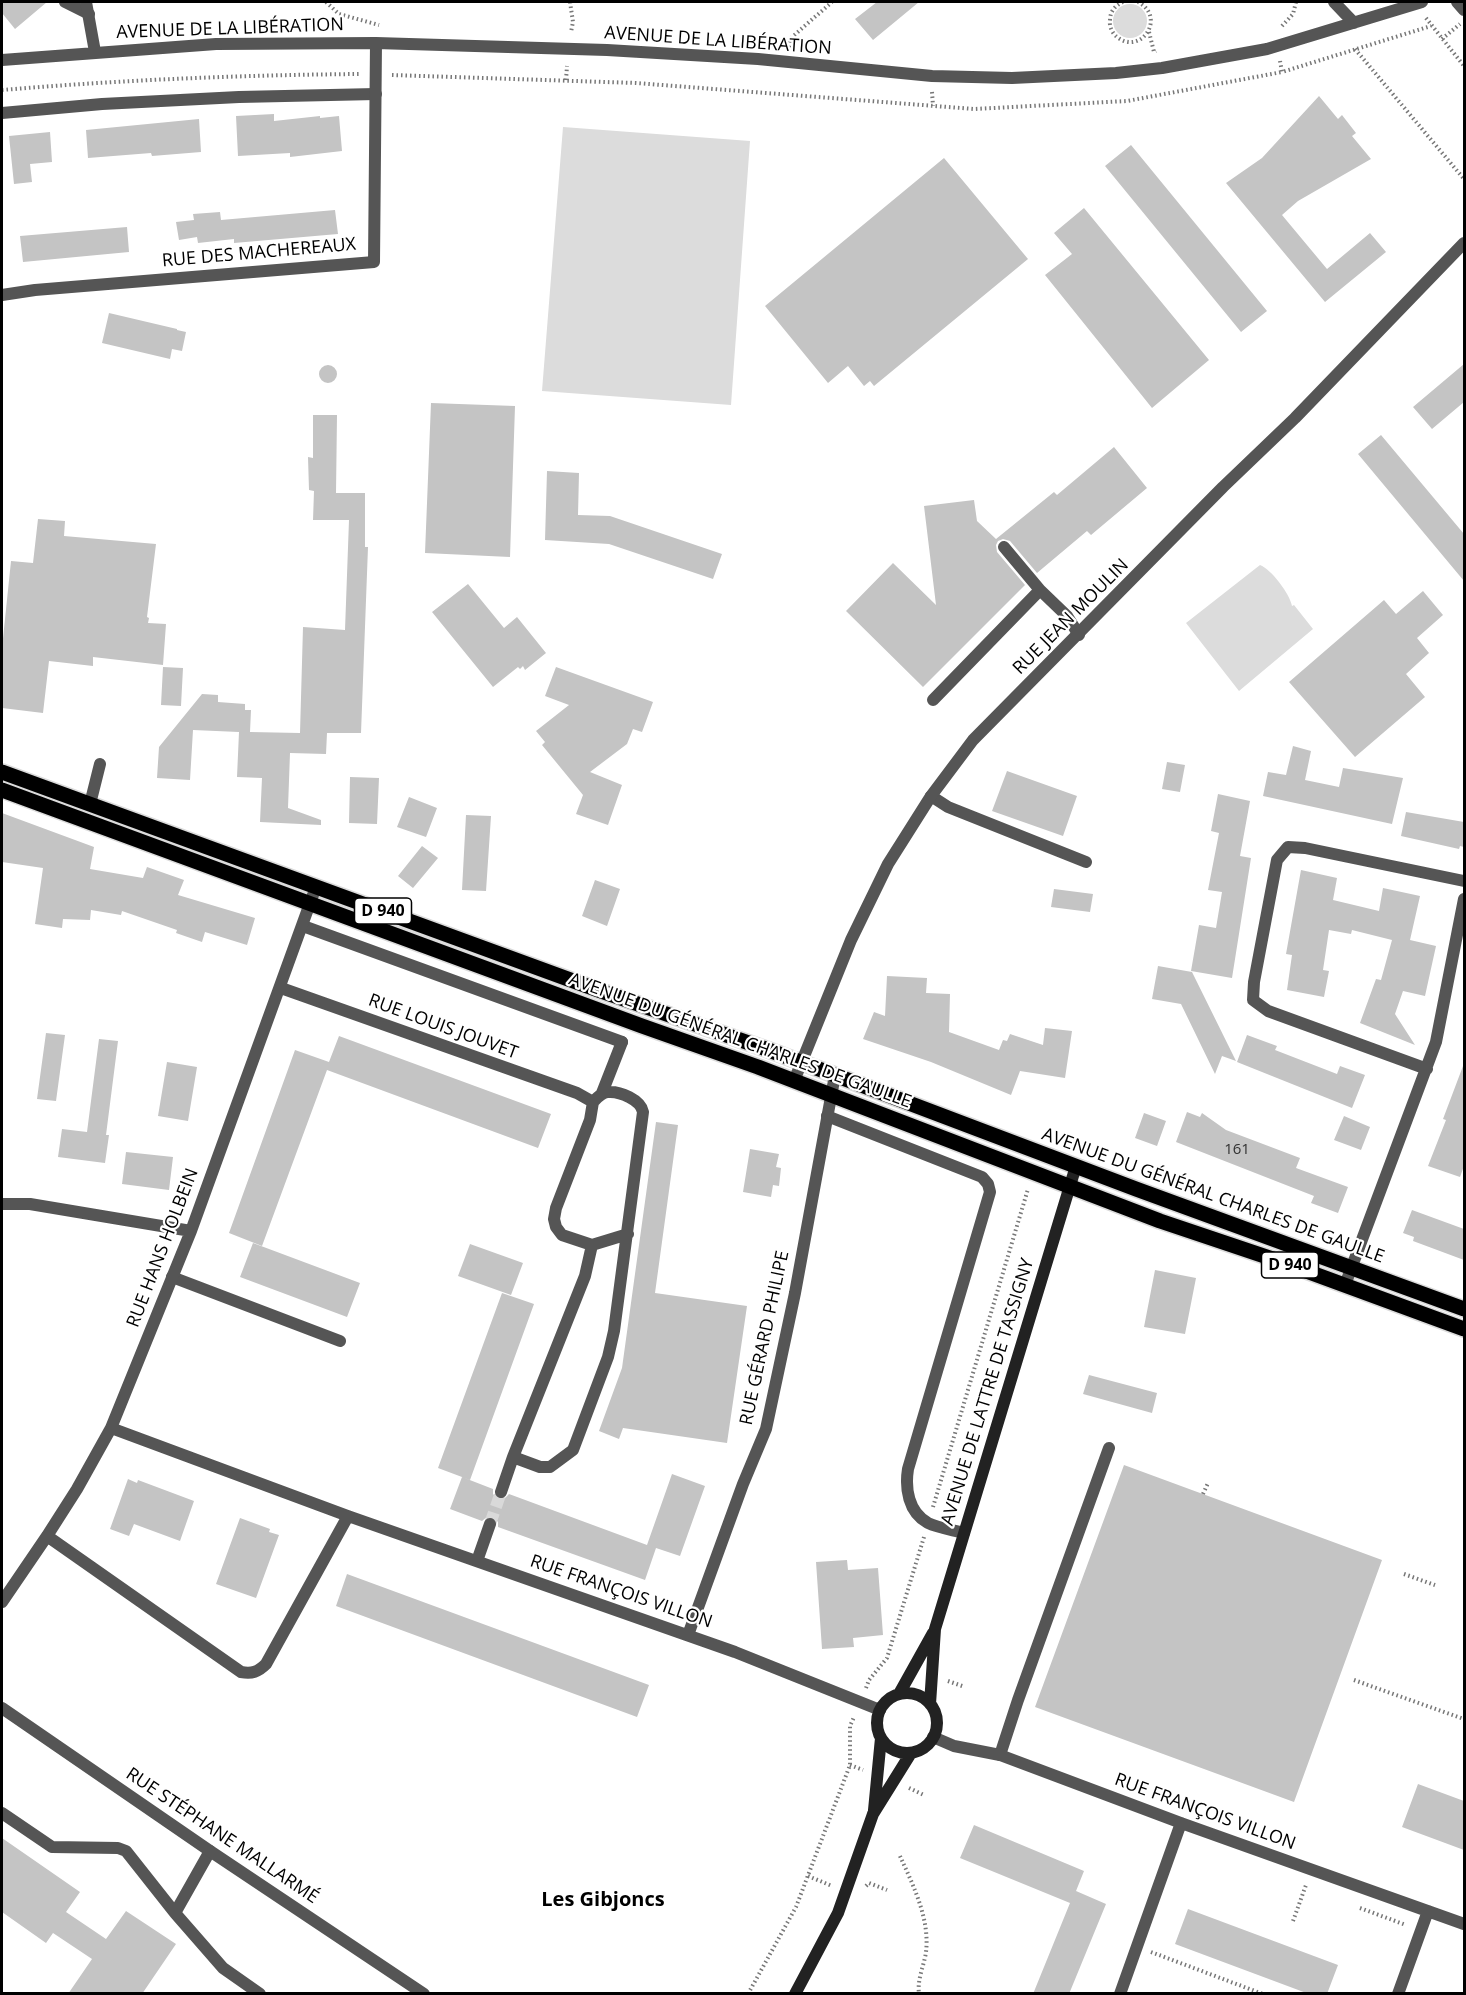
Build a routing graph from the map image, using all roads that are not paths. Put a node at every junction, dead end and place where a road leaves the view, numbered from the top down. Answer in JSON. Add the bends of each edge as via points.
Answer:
{"nodes":[{"id":1,"x":65,"y":2,"type":"edge"},
{"id":2,"x":86,"y":2,"type":"edge"},
{"id":3,"x":1334,"y":2,"type":"edge"},
{"id":4,"x":1422,"y":2,"type":"edge"},
{"id":5,"x":1457,"y":2,"type":"edge"},
{"id":6,"x":1464,"y":10,"type":"edge"},
{"id":7,"x":89,"y":14,"type":"junction"},
{"id":8,"x":1354,"y":23,"type":"junction"},
{"id":9,"x":376,"y":43,"type":"junction"},
{"id":10,"x":95,"y":52,"type":"junction"},
{"id":11,"x":2,"y":60,"type":"edge"},
{"id":12,"x":376,"y":94,"type":"junction"},
{"id":13,"x":2,"y":113,"type":"edge"},
{"id":14,"x":1464,"y":243,"type":"edge"},
{"id":15,"x":2,"y":294,"type":"edge"},
{"id":16,"x":1004,"y":547,"type":"dead end"},
{"id":17,"x":1040,"y":590,"type":"junction"},
{"id":18,"x":1079,"y":635,"type":"junction"},
{"id":19,"x":933,"y":700,"type":"dead end"},
{"id":20,"x":100,"y":764,"type":"dead end"},
{"id":21,"x":2,"y":772,"type":"edge"},
{"id":22,"x":2,"y":790,"type":"edge"},
{"id":23,"x":931,"y":796,"type":"junction"},
{"id":24,"x":90,"y":804,"type":"junction"},
{"id":25,"x":1086,"y":862,"type":"dead end"},
{"id":26,"x":1464,"y":881,"type":"edge"},
{"id":27,"x":315,"y":886,"type":"junction"},
{"id":28,"x":1464,"y":899,"type":"edge"},
{"id":29,"x":310,"y":905,"type":"junction"},
{"id":30,"x":303,"y":926,"type":"junction"},
{"id":31,"x":281,"y":988,"type":"junction"},
{"id":32,"x":801,"y":1062,"type":"junction"},
{"id":33,"x":1426,"y":1069,"type":"junction"},
{"id":34,"x":835,"y":1075,"type":"junction"},
{"id":35,"x":794,"y":1081,"type":"junction"},
{"id":36,"x":602,"y":1093,"type":"junction"},
{"id":37,"x":832,"y":1095,"type":"junction"},
{"id":38,"x":592,"y":1102,"type":"junction"},
{"id":39,"x":827,"y":1116,"type":"junction"},
{"id":40,"x":1076,"y":1166,"type":"junction"},
{"id":41,"x":1070,"y":1185,"type":"junction"},
{"id":42,"x":2,"y":1204,"type":"edge"},
{"id":43,"x":191,"y":1230,"type":"junction"},
{"id":44,"x":628,"y":1234,"type":"junction"},
{"id":45,"x":592,"y":1245,"type":"junction"},
{"id":46,"x":1351,"y":1267,"type":"junction"},
{"id":47,"x":172,"y":1277,"type":"junction"},
{"id":48,"x":1345,"y":1285,"type":"junction"},
{"id":49,"x":1464,"y":1309,"type":"edge"},
{"id":50,"x":1464,"y":1329,"type":"edge"},
{"id":51,"x":340,"y":1341,"type":"dead end"},
{"id":52,"x":111,"y":1428,"type":"junction"},
{"id":53,"x":1109,"y":1448,"type":"dead end"},
{"id":54,"x":513,"y":1457,"type":"junction"},
{"id":55,"x":501,"y":1492,"type":"tunnel mouth"},
{"id":56,"x":348,"y":1516,"type":"junction"},
{"id":57,"x":490,"y":1524,"type":"tunnel mouth"},
{"id":58,"x":964,"y":1533,"type":"junction"},
{"id":59,"x":47,"y":1536,"type":"junction"},
{"id":60,"x":477,"y":1561,"type":"junction"},
{"id":61,"x":2,"y":1602,"type":"edge"},
{"id":62,"x":935,"y":1629,"type":"junction"},
{"id":63,"x":688,"y":1635,"type":"junction"},
{"id":64,"x":899,"y":1695,"type":"junction"},
{"id":65,"x":930,"y":1704,"type":"junction"},
{"id":66,"x":2,"y":1708,"type":"edge"},
{"id":67,"x":880,"y":1710,"type":"junction"},
{"id":68,"x":933,"y":1737,"type":"junction"},
{"id":69,"x":881,"y":1738,"type":"junction"},
{"id":70,"x":911,"y":1753,"type":"junction"},
{"id":71,"x":1000,"y":1755,"type":"junction"},
{"id":72,"x":2,"y":1813,"type":"edge"},
{"id":73,"x":873,"y":1814,"type":"junction"},
{"id":74,"x":1181,"y":1823,"type":"junction"},
{"id":75,"x":210,"y":1851,"type":"junction"},
{"id":76,"x":1428,"y":1911,"type":"junction"},
{"id":77,"x":175,"y":1913,"type":"junction"},
{"id":78,"x":1464,"y":1924,"type":"edge"},
{"id":79,"x":260,"y":1994,"type":"edge"},
{"id":80,"x":424,"y":1994,"type":"edge"},
{"id":81,"x":795,"y":1994,"type":"edge"},
{"id":82,"x":1120,"y":1994,"type":"edge"},
{"id":83,"x":1398,"y":1994,"type":"edge"}],
"edges":[{"from":1,"to":7,"type":"street"},
{"from":2,"to":7,"type":"street"},
{"from":3,"to":8,"type":"street"},
{"from":4,"to":8,"type":"street","name":"AVENUE DE LA LIBÉRATION"},
{"from":5,"to":6,"type":"street"},
{"from":7,"to":10,"type":"street"},
{"from":8,"to":9,"type":"street","name":"AVENUE DE LA LIBÉRATION","via":[[1267,49],[1162,68],[1012,78],[932,76],[568,49]]},
{"from":9,"to":10,"type":"street","name":"AVENUE DE LA LIBÉRATION","via":[[216,44]]},
{"from":9,"to":12,"type":"street","name":"RUE DES MACHEREAUX"},
{"from":10,"to":11,"type":"street","name":"AVENUE DE LA LIBÉRATION"},
{"from":12,"to":13,"type":"street","via":[[239,96]]},
{"from":12,"to":15,"type":"street","name":"RUE DES MACHEREAUX","via":[[374,262]]},
{"from":14,"to":18,"type":"street","name":"RUE JEAN MOULIN"},
{"from":16,"to":17,"type":"street"},
{"from":17,"to":18,"type":"street"},
{"from":17,"to":19,"type":"street"},
{"from":18,"to":23,"type":"street","name":"RUE JEAN MOULIN","via":[[973,740]]},
{"from":20,"to":24,"type":"street"},
{"from":21,"to":24,"type":"main road","name":"AVENUE DU GÉNÉRAL CHARLES DE GAULLE","number":"D 940"},
{"from":22,"to":29,"type":"main road","name":"AVENUE DU GÉNÉRAL CHARLES DE GAULLE","number":"D 940"},
{"from":23,"to":25,"type":"street","via":[[948,807]]},
{"from":23,"to":32,"type":"street","name":"RUE JEAN MOULIN","via":[[874,892]]},
{"from":24,"to":27,"type":"main road","name":"AVENUE DU GÉNÉRAL CHARLES DE GAULLE","number":"D 940"},
{"from":26,"to":33,"type":"street","via":[[1305,848],[1288,847],[1277,860],[1253,1000],[1268,1011]]},
{"from":27,"to":29,"type":"street","name":"RUE HANS HOLBEIN"},
{"from":27,"to":32,"type":"main road","name":"AVENUE DU GÉNÉRAL CHARLES DE GAULLE","number":"D 940"},
{"from":28,"to":33,"type":"street","via":[[1436,1042]]},
{"from":29,"to":30,"type":"street","name":"RUE HANS HOLBEIN"},
{"from":29,"to":35,"type":"main road","name":"AVENUE DU GÉNÉRAL CHARLES DE GAULLE","number":"D 940"},
{"from":30,"to":31,"type":"street","name":"RUE HANS HOLBEIN"},
{"from":30,"to":36,"type":"street","via":[[622,1042]]},
{"from":31,"to":38,"type":"street","name":"RUE LOUIS JOUVET","via":[[577,1093]]},
{"from":31,"to":43,"type":"street","name":"RUE HANS HOLBEIN"},
{"from":32,"to":34,"type":"main road","name":"AVENUE DU GÉNÉRAL CHARLES DE GAULLE","number":"D 940"},
{"from":32,"to":35,"type":"street","name":"RUE JEAN MOULIN"},
{"from":33,"to":46,"type":"street"},
{"from":34,"to":37,"type":"street","name":"RUE GÉRARD PHILIPE"},
{"from":34,"to":40,"type":"main road","name":"AVENUE DU GÉNÉRAL CHARLES DE GAULLE","number":"D 940"},
{"from":35,"to":37,"type":"main road","name":"AVENUE DU GÉNÉRAL CHARLES DE GAULLE","number":"D 940"},
{"from":36,"to":38,"type":"street"},
{"from":36,"to":44,"type":"street","via":[[610,1091],[625,1096],[642,1106],[644,1112]]},
{"from":37,"to":39,"type":"street","name":"RUE GÉRARD PHILIPE"},
{"from":37,"to":41,"type":"main road","name":"AVENUE DU GÉNÉRAL CHARLES DE GAULLE","number":"D 940"},
{"from":38,"to":45,"type":"street","via":[[590,1120],[554,1219],[562,1234]]},
{"from":39,"to":58,"type":"street","via":[[982,1177],[988,1184],[990,1192],[906,1483],[918,1515],[928,1523]]},
{"from":39,"to":63,"type":"street","name":"RUE GÉRARD PHILIPE","via":[[766,1429]]},
{"from":40,"to":41,"type":"main road","name":"AVENUE DE LATTRE DE TASSIGNY"},
{"from":40,"to":46,"type":"main road","name":"AVENUE DU GÉNÉRAL CHARLES DE GAULLE","number":"D 940"},
{"from":41,"to":48,"type":"main road","name":"AVENUE DU GÉNÉRAL CHARLES DE GAULLE","number":"D 940","via":[[1160,1221]]},
{"from":41,"to":58,"type":"main road","name":"AVENUE DE LATTRE DE TASSIGNY"},
{"from":42,"to":43,"type":"street","via":[[30,1204]]},
{"from":43,"to":47,"type":"street","name":"RUE HANS HOLBEIN"},
{"from":44,"to":45,"type":"street"},
{"from":44,"to":54,"type":"street","via":[[610,1348],[573,1450],[550,1467]]},
{"from":45,"to":54,"type":"street","via":[[585,1276]]},
{"from":46,"to":48,"type":"street"},
{"from":46,"to":49,"type":"main road","name":"AVENUE DU GÉNÉRAL CHARLES DE GAULLE","number":"D 940"},
{"from":47,"to":51,"type":"street"},
{"from":47,"to":52,"type":"street","name":"RUE HANS HOLBEIN"},
{"from":48,"to":50,"type":"main road","name":"AVENUE DU GÉNÉRAL CHARLES DE GAULLE","number":"D 940"},
{"from":52,"to":56,"type":"street","name":"RUE FRANÇOIS VILLON"},
{"from":52,"to":59,"type":"street","name":"RUE HANS HOLBEIN"},
{"from":53,"to":71,"type":"street"},
{"from":54,"to":55,"type":"street"},
{"from":56,"to":59,"type":"street","via":[[266,1664],[250,1673],[241,1672]]},
{"from":56,"to":60,"type":"street","name":"RUE FRANÇOIS VILLON"},
{"from":57,"to":60,"type":"street"},
{"from":58,"to":62,"type":"main road","name":"AVENUE DE LATTRE DE TASSIGNY"},
{"from":59,"to":61,"type":"street","name":"RUE HANS HOLBEIN"},
{"from":60,"to":63,"type":"street","name":"RUE FRANÇOIS VILLON"},
{"from":62,"to":64,"type":"main road","name":"AVENUE DE LATTRE DE TASSIGNY"},
{"from":62,"to":65,"type":"main road","name":"AVENUE DE LATTRE DE TASSIGNY"},
{"from":63,"to":67,"type":"street","name":"RUE FRANÇOIS VILLON"},
{"from":64,"to":65,"type":"main road","via":[[914,1694]]},
{"from":64,"to":67,"type":"main road"},
{"from":65,"to":68,"type":"main road","via":[[937,1720]]},
{"from":66,"to":75,"type":"street","name":"RUE STÉPHANE MALLARMÉ"},
{"from":67,"to":69,"type":"main road"},
{"from":68,"to":70,"type":"main road"},
{"from":68,"to":71,"type":"street","name":"RUE FRANÇOIS VILLON","via":[[954,1746]]},
{"from":69,"to":70,"type":"main road","via":[[894,1750]]},
{"from":69,"to":73,"type":"main road"},
{"from":70,"to":73,"type":"main road"},
{"from":71,"to":74,"type":"street","name":"RUE FRANÇOIS VILLON"},
{"from":72,"to":77,"type":"street","via":[[52,1847],[126,1851]]},
{"from":73,"to":81,"type":"main road","via":[[838,1913]]},
{"from":74,"to":76,"type":"street","name":"RUE FRANÇOIS VILLON"},
{"from":74,"to":82,"type":"street"},
{"from":75,"to":77,"type":"street"},
{"from":75,"to":80,"type":"street","name":"RUE STÉPHANE MALLARMÉ"},
{"from":76,"to":78,"type":"street","name":"RUE FRANÇOIS VILLON"},
{"from":76,"to":83,"type":"street"},
{"from":77,"to":79,"type":"street","via":[[224,1968]]}]}
